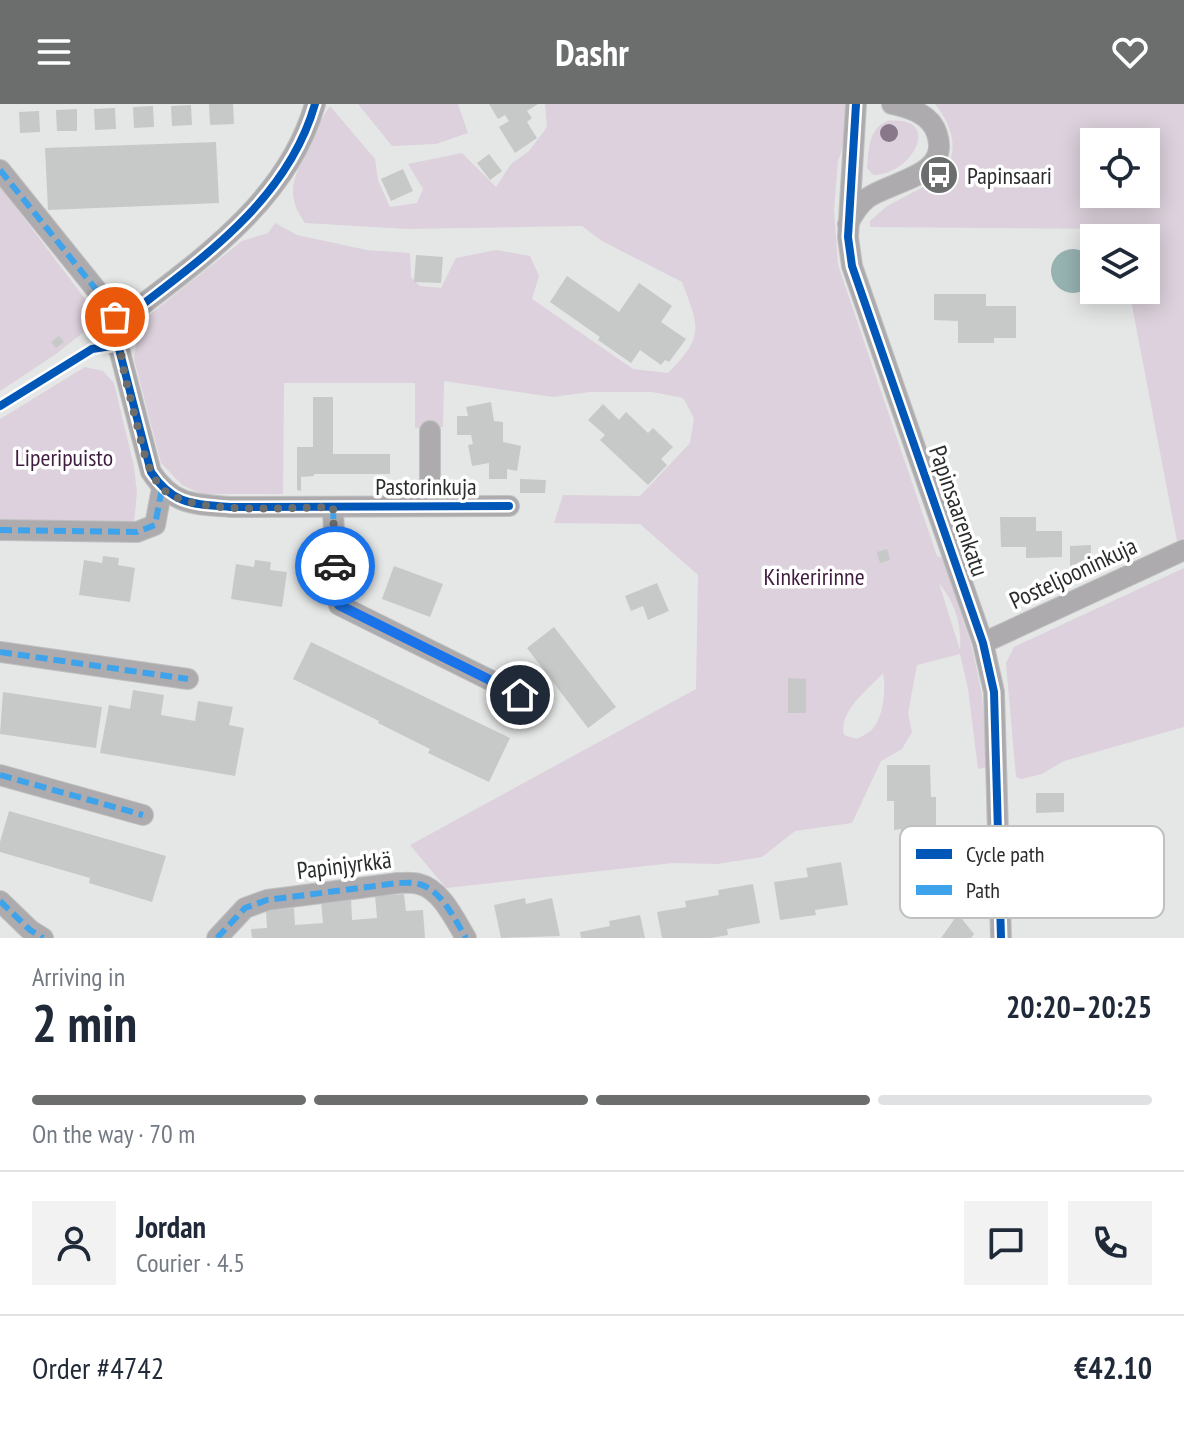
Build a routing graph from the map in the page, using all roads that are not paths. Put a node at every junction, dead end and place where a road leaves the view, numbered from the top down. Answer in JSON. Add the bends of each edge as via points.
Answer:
{"nodes":[{"id":1,"x":315,"y":104,"type":"edge"},
{"id":2,"x":856,"y":104,"type":"edge"},
{"id":3,"x":879,"y":104,"type":"edge"},
{"id":4,"x":892,"y":104,"type":"edge"},
{"id":5,"x":0,"y":170,"type":"edge"},
{"id":6,"x":848,"y":224,"type":"junction"},
{"id":7,"x":123,"y":323,"type":"junction"},
{"id":8,"x":430,"y":431,"type":"dead end"},
{"id":9,"x":162,"y":488,"type":"junction"},
{"id":10,"x":430,"y":505,"type":"junction"},
{"id":11,"x":509,"y":506,"type":"dead end"},
{"id":12,"x":333,"y":507,"type":"junction"},
{"id":13,"x":0,"y":530,"type":"edge"},
{"id":14,"x":1184,"y":550,"type":"edge"},
{"id":15,"x":983,"y":643,"type":"junction"},
{"id":16,"x":0,"y":652,"type":"edge"},
{"id":17,"x":188,"y":679,"type":"dead end"},
{"id":18,"x":520,"y":695,"type":"dead end"},
{"id":19,"x":0,"y":775,"type":"edge"},
{"id":20,"x":143,"y":815,"type":"dead end"},
{"id":21,"x":998,"y":826,"type":"edge"},
{"id":22,"x":0,"y":901,"type":"edge"},
{"id":23,"x":1000,"y":918,"type":"edge"},
{"id":24,"x":43,"y":938,"type":"edge"},
{"id":25,"x":217,"y":938,"type":"edge"},
{"id":26,"x":466,"y":938,"type":"edge"},
{"id":27,"x":1001,"y":938,"type":"edge"}],
"edges":[{"from":1,"to":7,"type":"street","via":[[302,138],[260,203]]},
{"from":2,"to":3,"type":"street"},
{"from":2,"to":6,"type":"street","name":"Papinsaarenkatu"},
{"from":4,"to":6,"type":"street","via":[[931,122],[937,153],[923,172],[868,197]]},
{"from":5,"to":7,"type":"street"},
{"from":6,"to":15,"type":"street","name":"Papinsaarenkatu","via":[[852,266]]},
{"from":7,"to":9,"type":"street","via":[[118,345],[145,454]]},
{"from":8,"to":10,"type":"street"},
{"from":9,"to":12,"type":"street","name":"Pastorinkuja","via":[[194,504]]},
{"from":9,"to":13,"type":"street","via":[[155,525],[137,532]]},
{"from":10,"to":11,"type":"street","name":"Pastorinkuja"},
{"from":10,"to":12,"type":"street","name":"Pastorinkuja"},
{"from":12,"to":18,"type":"street","via":[[339,605]]},
{"from":14,"to":15,"type":"street","name":"Posteljooninkuja"},
{"from":15,"to":21,"type":"street","name":"Papinsaarenkatu","via":[[995,705]]},
{"from":16,"to":17,"type":"street"},
{"from":19,"to":20,"type":"street"},
{"from":22,"to":24,"type":"street"},
{"from":23,"to":27,"type":"street","name":"Papinsaarenkatu"},
{"from":25,"to":26,"type":"street","name":"Papinjyrkkä","via":[[245,908],[267,900],[398,883],[420,884],[433,892]]}]}
